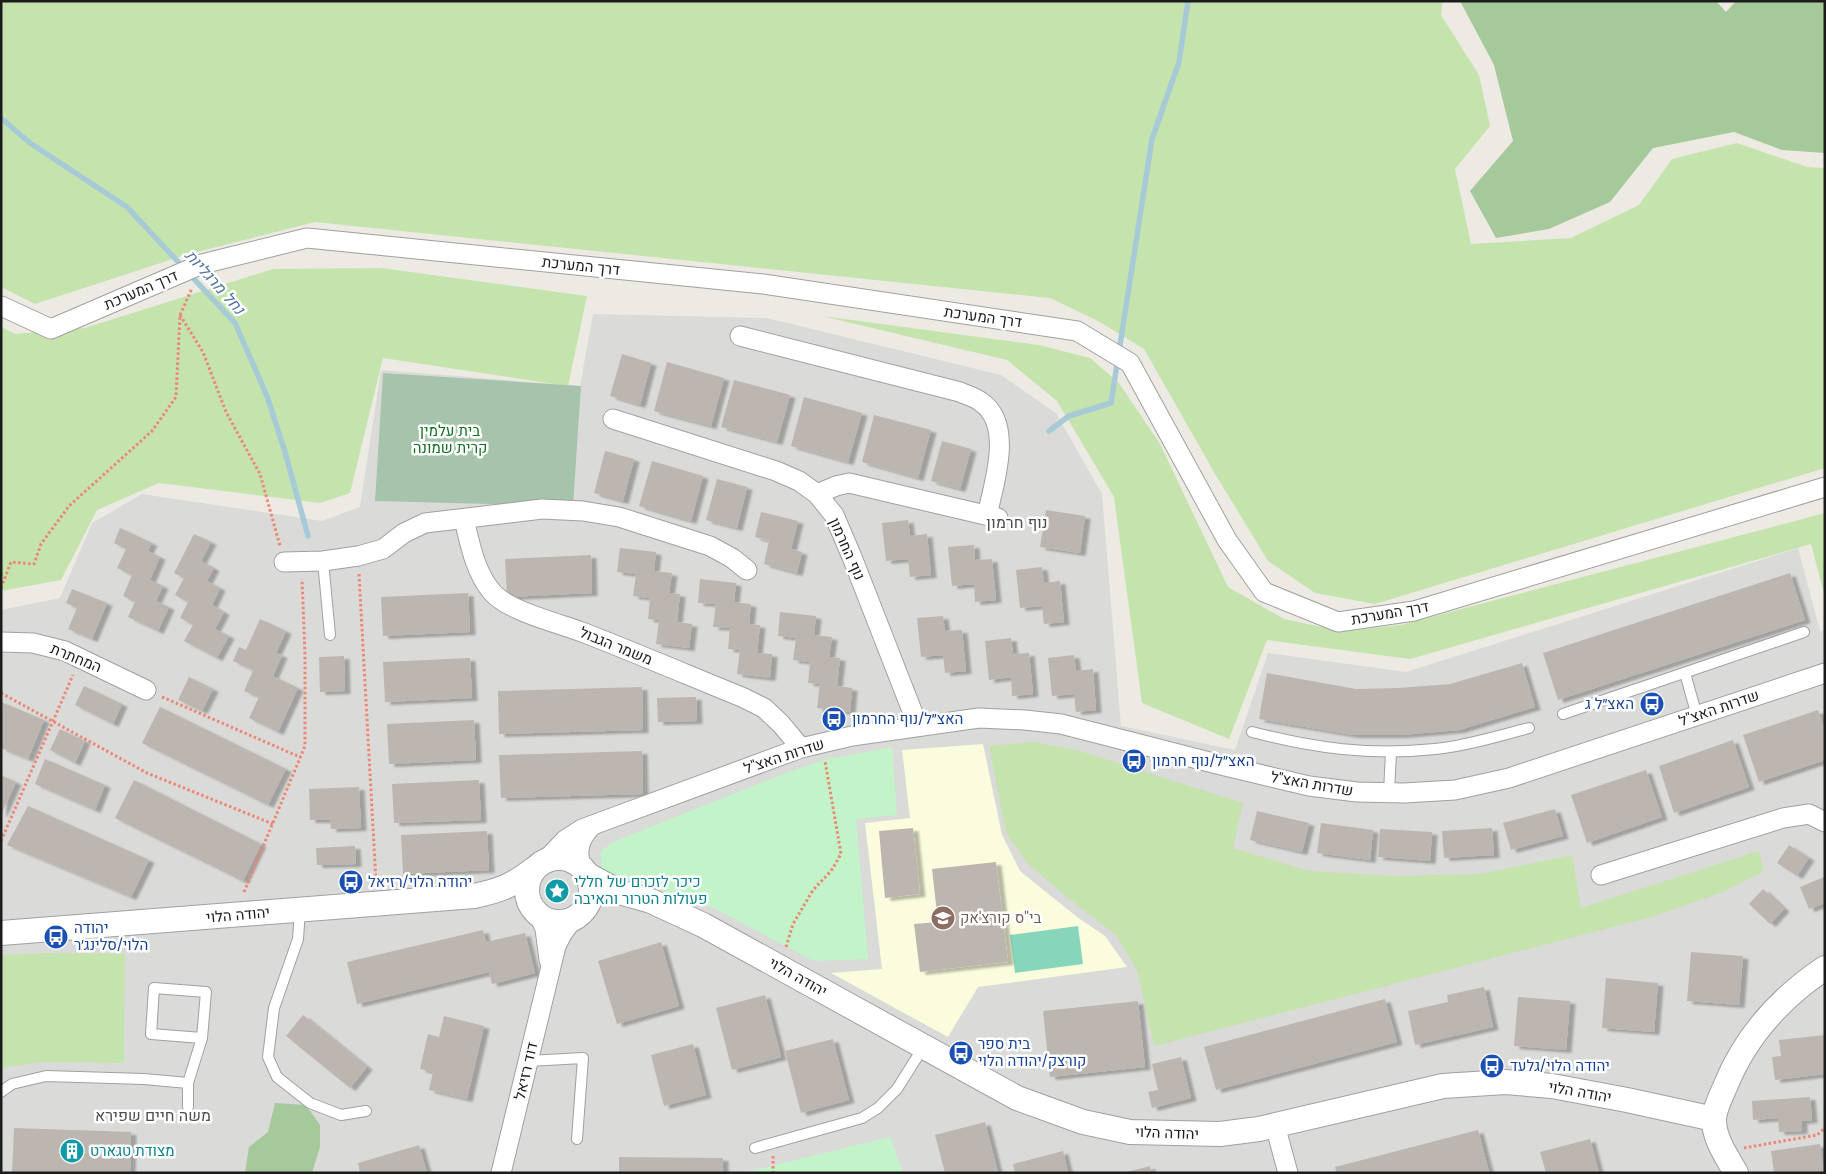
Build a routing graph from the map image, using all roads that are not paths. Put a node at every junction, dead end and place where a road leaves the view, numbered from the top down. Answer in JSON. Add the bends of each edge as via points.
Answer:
{"nodes":[{"id":1,"x":1,"y":306,"type":"edge"},
{"id":2,"x":740,"y":336,"type":"dead end"},
{"id":3,"x":614,"y":419,"type":"dead end"},
{"id":4,"x":1825,"y":487,"type":"edge"},
{"id":5,"x":817,"y":494,"type":"junction"},
{"id":6,"x":464,"y":518,"type":"junction"},
{"id":7,"x":292,"y":561,"type":"road end"},
{"id":8,"x":323,"y":561,"type":"junction"},
{"id":9,"x":747,"y":570,"type":"dead end"},
{"id":10,"x":1804,"y":632,"type":"dead end"},
{"id":11,"x":330,"y":635,"type":"dead end"},
{"id":12,"x":1,"y":642,"type":"edge"},
{"id":13,"x":1685,"y":673,"type":"junction"},
{"id":14,"x":1825,"y":673,"type":"edge"},
{"id":15,"x":146,"y":690,"type":"road end"},
{"id":16,"x":1563,"y":714,"type":"dead end"},
{"id":17,"x":1698,"y":716,"type":"junction"},
{"id":18,"x":918,"y":726,"type":"junction"},
{"id":19,"x":1529,"y":728,"type":"dead end"},
{"id":20,"x":1252,"y":732,"type":"dead end"},
{"id":21,"x":801,"y":748,"type":"junction"},
{"id":22,"x":1391,"y":752,"type":"junction"},
{"id":23,"x":1389,"y":793,"type":"junction"},
{"id":24,"x":1825,"y":822,"type":"edge"},
{"id":25,"x":594,"y":824,"type":"junction"},
{"id":26,"x":540,"y":864,"type":"junction"},
{"id":27,"x":584,"y":870,"type":"junction"},
{"id":28,"x":1601,"y":875,"type":"dead end"},
{"id":29,"x":474,"y":896,"type":"junction"},
{"id":30,"x":664,"y":907,"type":"junction"},
{"id":31,"x":300,"y":910,"type":"junction"},
{"id":32,"x":536,"y":913,"type":"junction"},
{"id":33,"x":576,"y":917,"type":"junction"},
{"id":34,"x":1,"y":933,"type":"edge"},
{"id":35,"x":550,"y":968,"type":"junction"},
{"id":36,"x":1825,"y":968,"type":"edge"},
{"id":37,"x":202,"y":1038,"type":"junction"},
{"id":38,"x":924,"y":1046,"type":"junction"},
{"id":39,"x":528,"y":1061,"type":"junction"},
{"id":40,"x":188,"y":1083,"type":"junction"},
{"id":41,"x":1,"y":1092,"type":"edge"},
{"id":42,"x":188,"y":1106,"type":"dead end"},
{"id":43,"x":366,"y":1111,"type":"dead end"},
{"id":44,"x":1714,"y":1119,"type":"junction"},
{"id":45,"x":1275,"y":1125,"type":"junction"},
{"id":46,"x":578,"y":1139,"type":"dead end"},
{"id":47,"x":754,"y":1148,"type":"dead end"},
{"id":48,"x":501,"y":1173,"type":"edge"},
{"id":49,"x":1288,"y":1173,"type":"edge"},
{"id":50,"x":1736,"y":1173,"type":"edge"}],
"edges":[{"from":1,"to":4,"type":"street","name":"דרך המערכת","via":[[51,329],[202,264],[307,238],[763,284],[1077,331],[1130,363],[1227,540],[1264,592],[1338,622],[1414,611]]},
{"from":2,"to":5,"type":"street","via":[[960,392],[982,402],[993,415],[1000,439],[992,517],[849,484]]},
{"from":3,"to":5,"type":"street","name":"נוף החרמון","via":[[776,470]]},
{"from":5,"to":18,"type":"street","name":"נוף החרמון","via":[[834,515]]},
{"from":6,"to":8,"type":"street","via":[[425,523],[404,533],[383,549]]},
{"from":6,"to":9,"type":"street","via":[[542,509],[582,510],[619,517],[710,546]]},
{"from":6,"to":21,"type":"street","name":"משמר הגבול","via":[[480,572],[493,593],[507,605],[744,698],[764,708]]},
{"from":7,"to":8,"type":"street"},
{"from":8,"to":11,"type":"lane"},
{"from":10,"to":13,"type":"lane"},
{"from":12,"to":15,"type":"street","name":"המחתרת","via":[[33,643],[65,651]]},
{"from":13,"to":16,"type":"lane"},
{"from":13,"to":17,"type":"lane"},
{"from":14,"to":17,"type":"street","name":"שדרות האצ\"ל"},
{"from":17,"to":23,"type":"street","name":"שדרות האצ\"ל","via":[[1509,778],[1455,790]]},
{"from":18,"to":21,"type":"street","name":"שדרות האצ\"ל"},
{"from":18,"to":23,"type":"street","name":"שדרות האצ\"ל","via":[[979,718],[1061,724],[1309,786]]},
{"from":19,"to":22,"type":"lane","via":[[1436,749]]},
{"from":20,"to":22,"type":"lane","via":[[1300,744],[1350,751]]},
{"from":21,"to":25,"type":"street","name":"שדרות האצ\"ל"},
{"from":22,"to":23,"type":"lane"},
{"from":24,"to":28,"type":"street","via":[[1809,814],[1783,818]]},
{"from":25,"to":26,"type":"street","name":"שדרות האצ\"ל","via":[[574,833]]},
{"from":25,"to":27,"type":"street","via":[[578,849]]},
{"from":26,"to":27,"type":"street","via":[[562,857],[572,860]]},
{"from":26,"to":29,"type":"street","name":"יהודה הלוי","via":[[516,883]]},
{"from":26,"to":32,"type":"street","via":[[528,878],[526,888],[527,899]]},
{"from":27,"to":30,"type":"street","name":"יהודה הלוי","via":[[619,892]]},
{"from":27,"to":33,"type":"street","via":[[591,885],[590,896]]},
{"from":29,"to":31,"type":"street","name":"יהודה הלוי"},
{"from":29,"to":32,"type":"street","name":"יהודה הלוי","via":[[501,899]]},
{"from":30,"to":33,"type":"street","name":"יהודה הלוי","via":[[623,902],[602,905]]},
{"from":30,"to":38,"type":"street","name":"יהודה הלוי","via":[[704,925]]},
{"from":31,"to":34,"type":"street","name":"יהודה הלוי"},
{"from":31,"to":43,"type":"lane","via":[[298,939],[274,1008],[268,1057],[277,1077],[310,1103],[341,1116]]},
{"from":32,"to":33,"type":"street","via":[[558,922]]},
{"from":32,"to":35,"type":"street","name":"דוד רזיאל","via":[[545,929]]},
{"from":33,"to":35,"type":"street","name":"דוד רזיאל","via":[[562,934]]},
{"from":35,"to":39,"type":"street","name":"דוד רזיאל"},
{"from":36,"to":44,"type":"street","via":[[1802,983],[1752,1035],[1732,1069]]},
{"from":37,"to":37,"type":"lane","via":[[206,992],[154,988],[151,1034]]},
{"from":37,"to":40,"type":"lane"},
{"from":38,"to":45,"type":"street","name":"יהודה הלוי","via":[[1017,1098],[1083,1122],[1130,1132],[1178,1134],[1220,1134]]},
{"from":38,"to":47,"type":"lane","via":[[897,1089],[878,1108],[862,1118]]},
{"from":39,"to":46,"type":"lane","via":[[583,1058]]},
{"from":39,"to":48,"type":"street","name":"דוד רזיאל"},
{"from":40,"to":41,"type":"lane","via":[[46,1076],[12,1084]]},
{"from":40,"to":42,"type":"lane"},
{"from":44,"to":45,"type":"street","name":"יהודה הלוי","via":[[1561,1088],[1505,1082],[1442,1086]]},
{"from":44,"to":50,"type":"street","via":[[1720,1143]]},
{"from":45,"to":49,"type":"street"}]}
